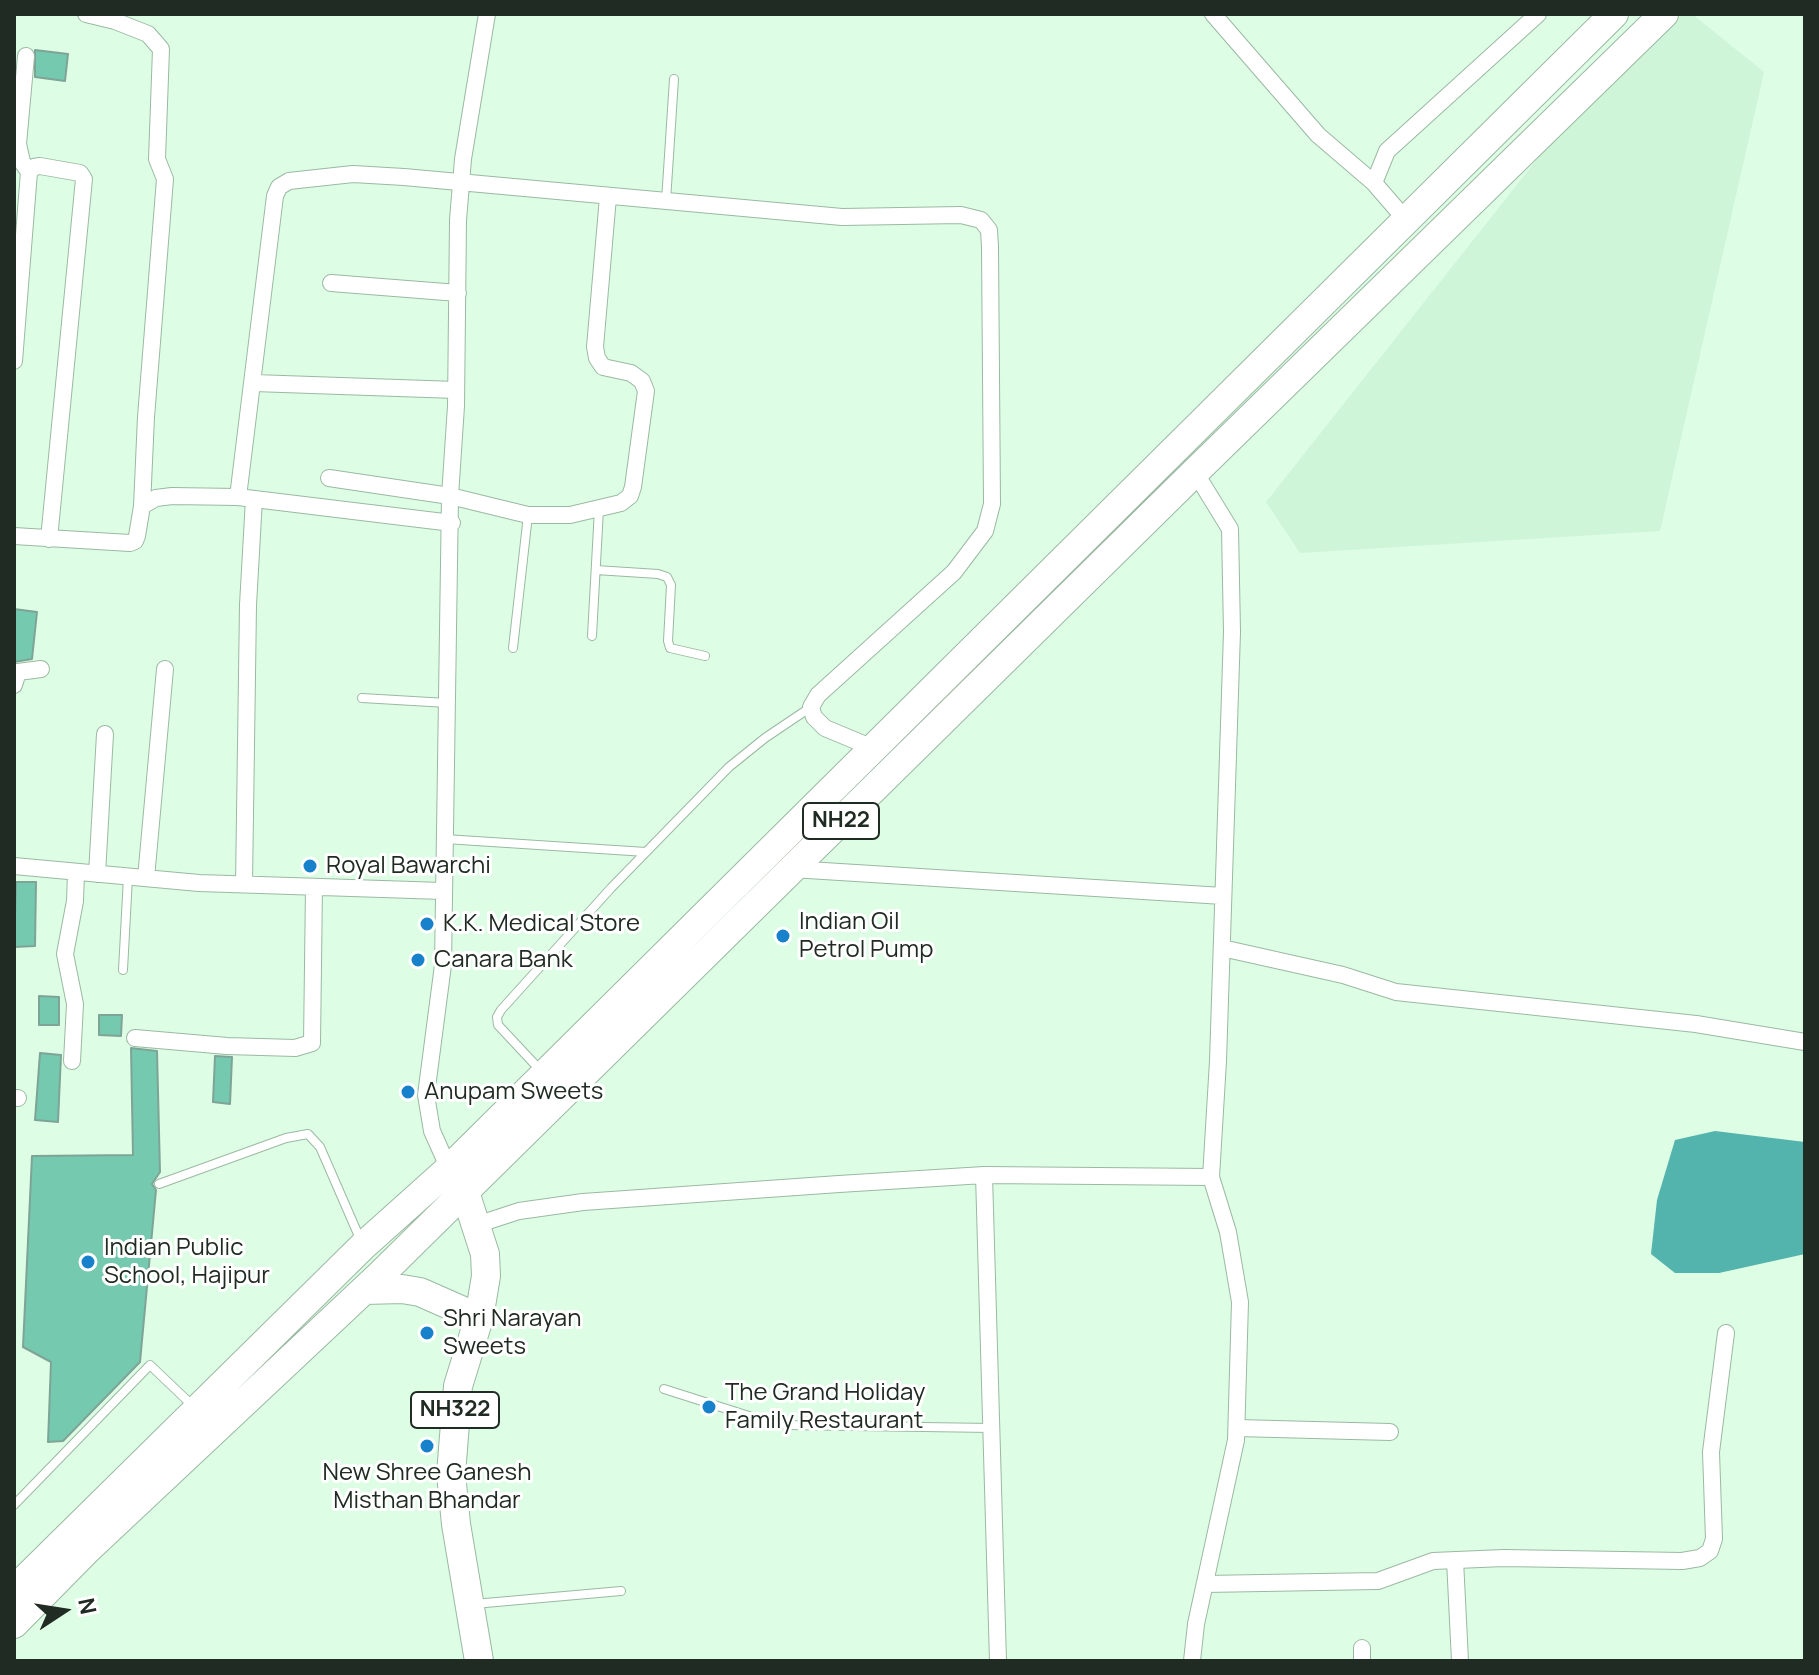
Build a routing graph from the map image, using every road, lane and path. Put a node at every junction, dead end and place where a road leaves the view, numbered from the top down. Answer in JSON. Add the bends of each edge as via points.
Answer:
{"nodes":[{"id":1,"x":86,"y":14,"type":"edge"},
{"id":2,"x":487,"y":14,"type":"edge"},
{"id":3,"x":1213,"y":14,"type":"edge"},
{"id":4,"x":1538,"y":14,"type":"edge"},
{"id":5,"x":1614,"y":14,"type":"edge"},
{"id":6,"x":1664,"y":14,"type":"edge"},
{"id":7,"x":140,"y":22,"type":"edge"},
{"id":8,"x":26,"y":56,"type":"dead end"},
{"id":9,"x":674,"y":79,"type":"dead end"},
{"id":10,"x":29,"y":172,"type":"junction"},
{"id":11,"x":461,"y":180,"type":"junction"},
{"id":12,"x":1374,"y":183,"type":"junction"},
{"id":13,"x":608,"y":197,"type":"junction"},
{"id":14,"x":665,"y":202,"type":"junction"},
{"id":15,"x":1406,"y":220,"type":"junction"},
{"id":16,"x":331,"y":283,"type":"dead end"},
{"id":17,"x":458,"y":293,"type":"junction"},
{"id":18,"x":14,"y":361,"type":"edge"},
{"id":19,"x":254,"y":383,"type":"junction"},
{"id":20,"x":456,"y":390,"type":"junction"},
{"id":21,"x":1195,"y":472,"type":"junction"},
{"id":22,"x":329,"y":478,"type":"dead end"},
{"id":23,"x":450,"y":496,"type":"junction"},
{"id":24,"x":246,"y":498,"type":"junction"},
{"id":25,"x":142,"y":506,"type":"junction"},
{"id":26,"x":599,"y":509,"type":"junction"},
{"id":27,"x":528,"y":515,"type":"junction"},
{"id":28,"x":452,"y":523,"type":"junction"},
{"id":29,"x":14,"y":536,"type":"edge"},
{"id":30,"x":49,"y":539,"type":"junction"},
{"id":31,"x":596,"y":570,"type":"junction"},
{"id":32,"x":592,"y":636,"type":"dead end"},
{"id":33,"x":513,"y":648,"type":"dead end"},
{"id":34,"x":705,"y":656,"type":"dead end"},
{"id":35,"x":41,"y":669,"type":"dead end"},
{"id":36,"x":165,"y":669,"type":"dead end"},
{"id":37,"x":14,"y":685,"type":"edge"},
{"id":38,"x":362,"y":698,"type":"dead end"},
{"id":39,"x":448,"y":703,"type":"junction"},
{"id":40,"x":811,"y":707,"type":"junction"},
{"id":41,"x":105,"y":734,"type":"dead end"},
{"id":42,"x":873,"y":748,"type":"junction"},
{"id":43,"x":444,"y":839,"type":"junction"},
{"id":44,"x":646,"y":852,"type":"junction"},
{"id":45,"x":14,"y":866,"type":"edge"},
{"id":46,"x":792,"y":869,"type":"junction"},
{"id":47,"x":76,"y":873,"type":"junction"},
{"id":48,"x":97,"y":874,"type":"junction"},
{"id":49,"x":128,"y":876,"type":"junction"},
{"id":50,"x":146,"y":878,"type":"junction"},
{"id":51,"x":244,"y":884,"type":"junction"},
{"id":52,"x":314,"y":887,"type":"junction"},
{"id":53,"x":443,"y":891,"type":"junction"},
{"id":54,"x":1223,"y":896,"type":"junction"},
{"id":55,"x":1222,"y":948,"type":"junction"},
{"id":56,"x":123,"y":970,"type":"dead end"},
{"id":57,"x":135,"y":1038,"type":"dead end"},
{"id":58,"x":1805,"y":1042,"type":"edge"},
{"id":59,"x":72,"y":1061,"type":"dead end"},
{"id":60,"x":545,"y":1074,"type":"junction"},
{"id":61,"x":984,"y":1175,"type":"junction"},
{"id":62,"x":1211,"y":1177,"type":"junction"},
{"id":63,"x":457,"y":1180,"type":"junction"},
{"id":64,"x":159,"y":1184,"type":"dead end"},
{"id":65,"x":476,"y":1225,"type":"junction"},
{"id":66,"x":363,"y":1246,"type":"junction"},
{"id":67,"x":364,"y":1290,"type":"junction"},
{"id":68,"x":479,"y":1318,"type":"junction"},
{"id":69,"x":1726,"y":1333,"type":"dead end"},
{"id":70,"x":664,"y":1389,"type":"dead end"},
{"id":71,"x":195,"y":1409,"type":"junction"},
{"id":72,"x":993,"y":1428,"type":"junction"},
{"id":73,"x":1237,"y":1428,"type":"junction"},
{"id":74,"x":1390,"y":1432,"type":"dead end"},
{"id":75,"x":14,"y":1505,"type":"edge"},
{"id":76,"x":1455,"y":1560,"type":"junction"},
{"id":77,"x":1205,"y":1584,"type":"junction"},
{"id":78,"x":14,"y":1590,"type":"edge"},
{"id":79,"x":621,"y":1591,"type":"dead end"},
{"id":80,"x":469,"y":1604,"type":"junction"},
{"id":81,"x":14,"y":1624,"type":"edge"},
{"id":82,"x":479,"y":1661,"type":"edge"},
{"id":83,"x":998,"y":1661,"type":"edge"},
{"id":84,"x":1192,"y":1661,"type":"edge"},
{"id":85,"x":1460,"y":1661,"type":"edge"}],
"edges":[{"from":1,"to":7,"type":"street"},
{"from":2,"to":11,"type":"street"},
{"from":3,"to":12,"type":"street","via":[[1318,135]]},
{"from":4,"to":12,"type":"street","via":[[1387,151]]},
{"from":5,"to":15,"type":"highway","number":"NH22"},
{"from":6,"to":21,"type":"highway","number":"NH22"},
{"from":7,"to":25,"type":"street","via":[[161,49],[157,159],[165,179]]},
{"from":8,"to":10,"type":"street","via":[[18,144]]},
{"from":9,"to":14,"type":"lane"},
{"from":10,"to":18,"type":"street"},
{"from":10,"to":30,"type":"street","via":[[40,166],[80,173],[84,179]]},
{"from":11,"to":13,"type":"street"},
{"from":11,"to":17,"type":"street"},
{"from":11,"to":19,"type":"street","via":[[353,174],[289,181],[279,187]]},
{"from":12,"to":15,"type":"street"},
{"from":13,"to":14,"type":"street"},
{"from":13,"to":26,"type":"street","via":[[597,358],[603,367],[631,373],[646,391],[630,496]]},
{"from":14,"to":40,"type":"street","via":[[842,217],[961,215],[981,220],[989,230],[992,504],[985,531],[954,572]]},
{"from":15,"to":42,"type":"highway","number":"NH22"},
{"from":16,"to":17,"type":"street"},
{"from":17,"to":20,"type":"street"},
{"from":19,"to":20,"type":"street"},
{"from":19,"to":24,"type":"street"},
{"from":20,"to":23,"type":"street"},
{"from":21,"to":46,"type":"highway","number":"NH22"},
{"from":21,"to":54,"type":"street","via":[[1230,529]]},
{"from":22,"to":23,"type":"street"},
{"from":23,"to":27,"type":"street"},
{"from":23,"to":28,"type":"street"},
{"from":24,"to":25,"type":"street","via":[[172,496]]},
{"from":24,"to":28,"type":"street"},
{"from":24,"to":51,"type":"street"},
{"from":25,"to":30,"type":"street","via":[[135,541]]},
{"from":26,"to":27,"type":"street"},
{"from":26,"to":31,"type":"lane"},
{"from":27,"to":33,"type":"lane"},
{"from":28,"to":39,"type":"street"},
{"from":29,"to":30,"type":"street"},
{"from":31,"to":32,"type":"lane"},
{"from":31,"to":34,"type":"lane","via":[[667,577],[670,648]]},
{"from":35,"to":37,"type":"street","via":[[18,672]]},
{"from":36,"to":50,"type":"street"},
{"from":38,"to":39,"type":"lane"},
{"from":39,"to":43,"type":"street"},
{"from":40,"to":42,"type":"street","via":[[825,728]]},
{"from":40,"to":44,"type":"lane","via":[[729,767]]},
{"from":41,"to":48,"type":"street"},
{"from":42,"to":60,"type":"highway","number":"NH22"},
{"from":43,"to":44,"type":"lane"},
{"from":43,"to":53,"type":"street"},
{"from":44,"to":60,"type":"lane","via":[[497,1017],[506,1035]]},
{"from":45,"to":47,"type":"street"},
{"from":46,"to":54,"type":"street"},
{"from":46,"to":63,"type":"highway","number":"NH22"},
{"from":47,"to":48,"type":"street"},
{"from":47,"to":59,"type":"street","via":[[65,954],[75,1004]]},
{"from":48,"to":49,"type":"street"},
{"from":49,"to":50,"type":"street"},
{"from":49,"to":56,"type":"lane"},
{"from":50,"to":51,"type":"street"},
{"from":51,"to":52,"type":"street"},
{"from":52,"to":53,"type":"street"},
{"from":52,"to":57,"type":"street","via":[[312,1043],[254,1047]]},
{"from":53,"to":63,"type":"street","via":[[442,983],[426,1095],[432,1131]]},
{"from":54,"to":55,"type":"street"},
{"from":55,"to":58,"type":"street","via":[[1396,992],[1696,1024]]},
{"from":55,"to":62,"type":"street"},
{"from":60,"to":63,"type":"highway","number":"NH22"},
{"from":61,"to":62,"type":"street"},
{"from":61,"to":65,"type":"street","via":[[583,1202],[519,1211]]},
{"from":61,"to":72,"type":"street"},
{"from":62,"to":73,"type":"street","via":[[1228,1232],[1240,1302]]},
{"from":63,"to":65,"type":"highway","number":"NH322"},
{"from":63,"to":66,"type":"highway","number":"NH22"},
{"from":63,"to":67,"type":"highway","number":"NH22"},
{"from":64,"to":66,"type":"lane","via":[[308,1134],[320,1147]]},
{"from":65,"to":68,"type":"highway","number":"NH322","via":[[486,1276]]},
{"from":66,"to":71,"type":"highway","number":"NH22"},
{"from":67,"to":68,"type":"highway","via":[[420,1292]]},
{"from":67,"to":81,"type":"highway","number":"NH22"},
{"from":68,"to":80,"type":"highway","number":"NH322","via":[[458,1386],[451,1474]]},
{"from":69,"to":76,"type":"street","via":[[1711,1452],[1710,1551],[1682,1561]]},
{"from":70,"to":72,"type":"lane","via":[[785,1425]]},
{"from":71,"to":75,"type":"lane","via":[[150,1365]]},
{"from":71,"to":78,"type":"highway","number":"NH22"},
{"from":72,"to":83,"type":"street"},
{"from":73,"to":74,"type":"street"},
{"from":73,"to":77,"type":"street"},
{"from":76,"to":77,"type":"street","via":[[1433,1561],[1378,1581]]},
{"from":76,"to":85,"type":"street"},
{"from":77,"to":84,"type":"street"},
{"from":79,"to":80,"type":"lane"},
{"from":80,"to":82,"type":"highway","number":"NH322"}]}
